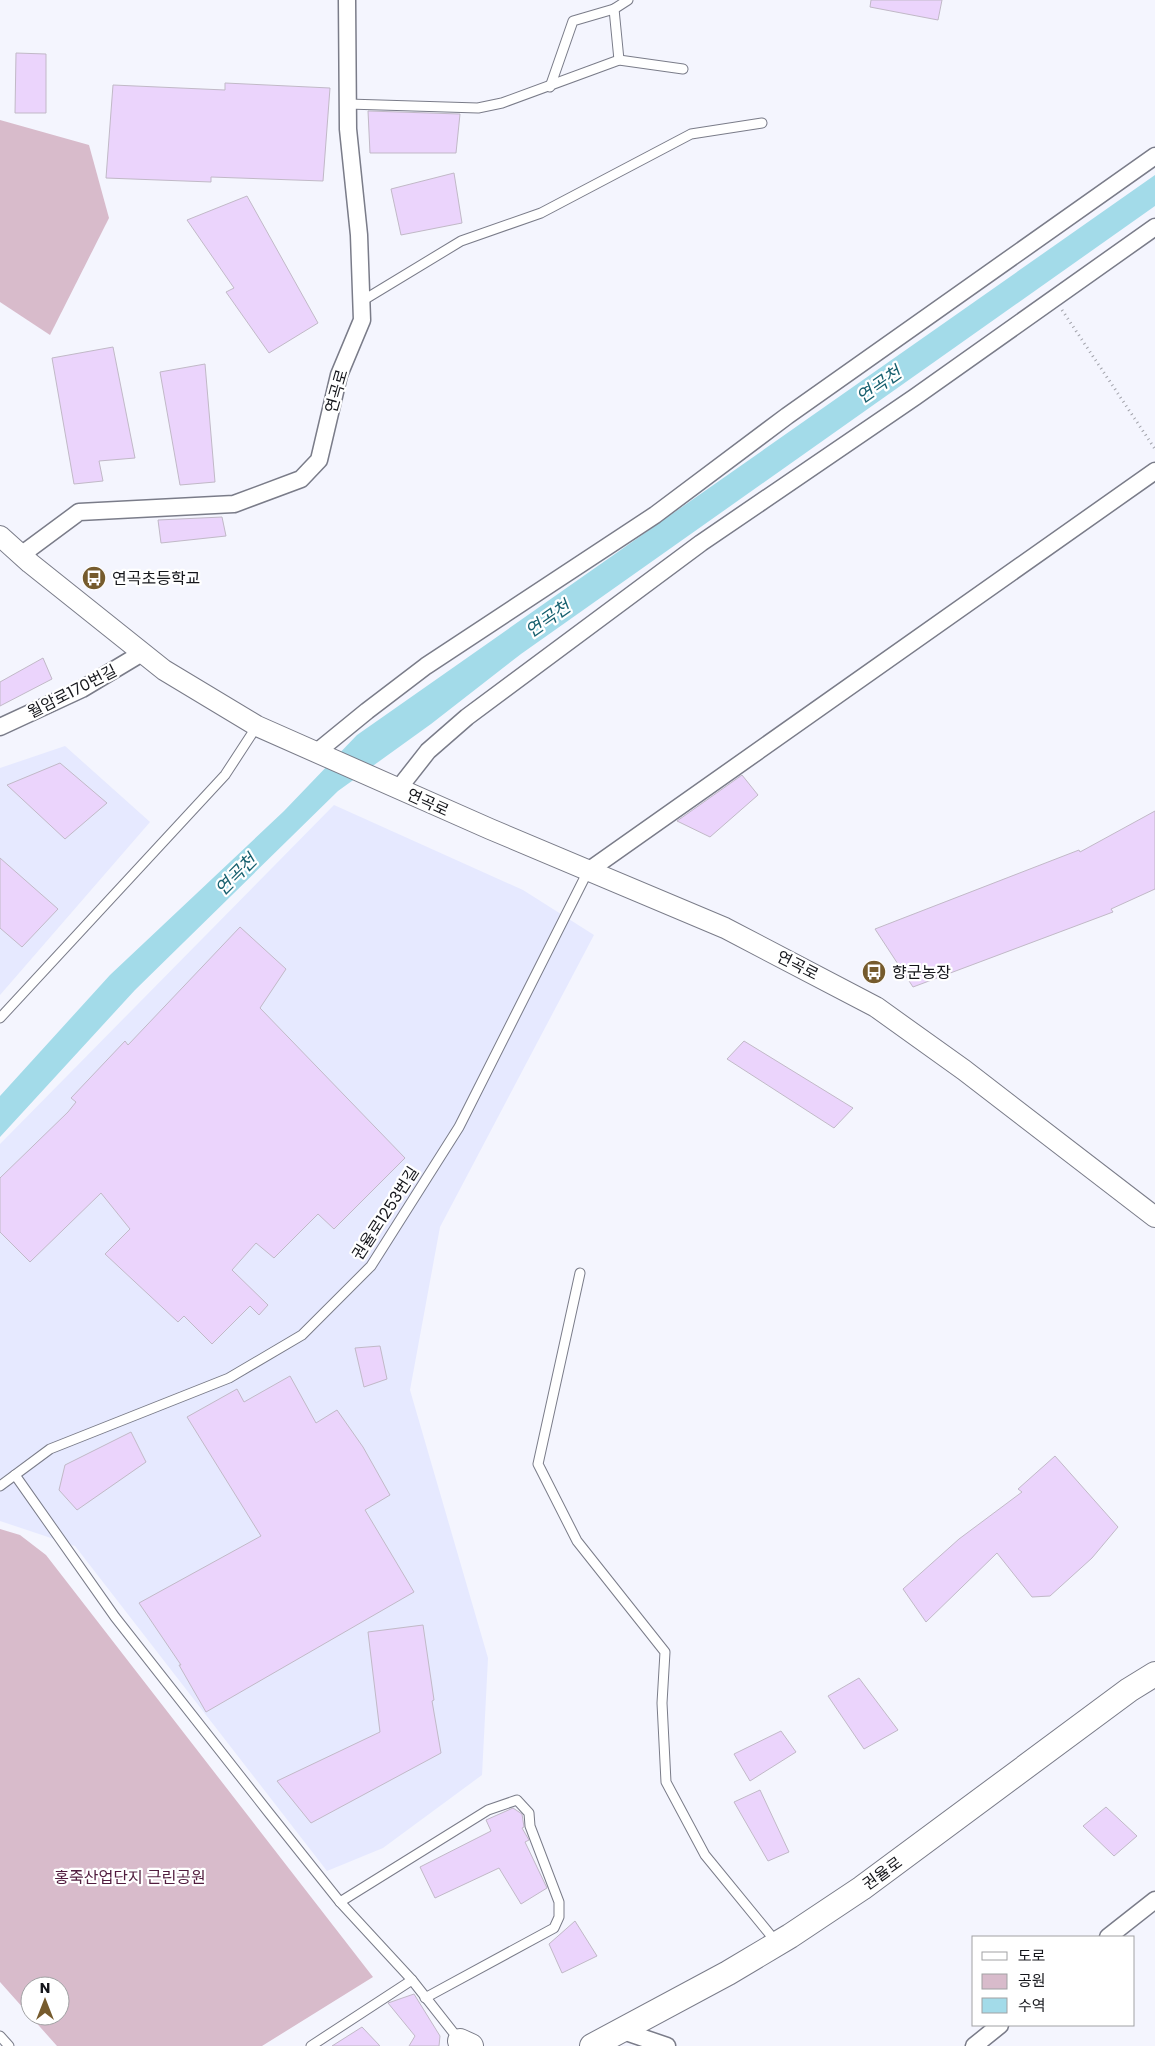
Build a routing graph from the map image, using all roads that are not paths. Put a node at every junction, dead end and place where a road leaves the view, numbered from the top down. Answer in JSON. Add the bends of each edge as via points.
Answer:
{"nodes":[{"id":1,"x":347,"y":0,"type":"edge"},
{"id":2,"x":628,"y":0,"type":"edge"},
{"id":3,"x":614,"y":9,"type":"junction"},
{"id":4,"x":619,"y":60,"type":"junction"},
{"id":5,"x":683,"y":69,"type":"dead end"},
{"id":6,"x":550,"y":87,"type":"junction"},
{"id":7,"x":348,"y":104,"type":"junction"},
{"id":8,"x":762,"y":123,"type":"dead end"},
{"id":9,"x":1155,"y":156,"type":"edge"},
{"id":10,"x":1155,"y":227,"type":"edge"},
{"id":11,"x":362,"y":301,"type":"junction"},
{"id":12,"x":1155,"y":471,"type":"edge"},
{"id":13,"x":0,"y":536,"type":"edge"},
{"id":14,"x":21,"y":555,"type":"junction"},
{"id":15,"x":142,"y":653,"type":"junction"},
{"id":16,"x":258,"y":726,"type":"junction"},
{"id":17,"x":0,"y":727,"type":"edge"},
{"id":18,"x":318,"y":751,"type":"junction"},
{"id":19,"x":399,"y":788,"type":"junction"},
{"id":20,"x":588,"y":871,"type":"junction"},
{"id":21,"x":0,"y":1018,"type":"edge"},
{"id":22,"x":1155,"y":1217,"type":"edge"},
{"id":23,"x":580,"y":1273,"type":"dead end"},
{"id":24,"x":15,"y":1475,"type":"junction"},
{"id":25,"x":0,"y":1486,"type":"edge"},
{"id":26,"x":1155,"y":1674,"type":"edge"},
{"id":27,"x":1155,"y":1900,"type":"edge"},
{"id":28,"x":340,"y":1902,"type":"junction"},
{"id":29,"x":1109,"y":1936,"type":"edge"},
{"id":30,"x":777,"y":1943,"type":"junction"},
{"id":31,"x":412,"y":1980,"type":"junction"},
{"id":32,"x":425,"y":1998,"type":"junction"},
{"id":33,"x":999,"y":2026,"type":"edge"},
{"id":34,"x":620,"y":2030,"type":"junction"},
{"id":35,"x":0,"y":2036,"type":"edge"},
{"id":36,"x":464,"y":2044,"type":"edge"},
{"id":37,"x":9,"y":2046,"type":"edge"},
{"id":38,"x":311,"y":2046,"type":"edge"},
{"id":39,"x":592,"y":2046,"type":"edge"},
{"id":40,"x":667,"y":2046,"type":"edge"},
{"id":41,"x":974,"y":2046,"type":"edge"}],
"edges":[{"from":1,"to":7,"type":"street","name":"연곡로"},
{"from":2,"to":3,"type":"lane"},
{"from":3,"to":4,"type":"lane"},
{"from":3,"to":6,"type":"lane","via":[[573,21]]},
{"from":4,"to":5,"type":"lane"},
{"from":4,"to":6,"type":"lane"},
{"from":6,"to":7,"type":"lane","via":[[478,108]]},
{"from":7,"to":11,"type":"street","name":"연곡로"},
{"from":8,"to":11,"type":"lane","via":[[691,134],[541,213],[461,241]]},
{"from":9,"to":18,"type":"street","via":[[787,416],[655,515],[426,666]]},
{"from":10,"to":19,"type":"street","via":[[701,543],[466,717],[428,751]]},
{"from":11,"to":14,"type":"street","name":"연곡로","via":[[362,320],[339,375],[319,460],[301,479],[234,504],[79,512]]},
{"from":12,"to":20,"type":"street"},
{"from":13,"to":14,"type":"street"},
{"from":14,"to":15,"type":"street"},
{"from":15,"to":16,"type":"street","via":[[164,670]]},
{"from":15,"to":17,"type":"street","name":"월암로170번길","via":[[82,689]]},
{"from":16,"to":18,"type":"street"},
{"from":16,"to":21,"type":"lane","via":[[225,775]]},
{"from":18,"to":19,"type":"street","name":"연곡로"},
{"from":19,"to":20,"type":"street","name":"연곡로"},
{"from":20,"to":22,"type":"street","name":"연곡로","via":[[724,928],[876,1007],[964,1070]]},
{"from":20,"to":24,"type":"lane","name":"권율로1253번길","via":[[459,1127],[371,1266],[302,1335],[237,1373],[50,1449]]},
{"from":23,"to":30,"type":"lane","via":[[538,1464],[577,1540],[665,1652],[662,1703],[666,1782],[705,1855]]},
{"from":24,"to":25,"type":"lane","name":"권율로1253번길"},
{"from":24,"to":28,"type":"lane","via":[[115,1617]]},
{"from":26,"to":30,"type":"main road","name":"권율로","via":[[862,1888]]},
{"from":27,"to":29,"type":"street"},
{"from":28,"to":31,"type":"lane"},
{"from":28,"to":32,"type":"lane","via":[[488,1810],[517,1800],[529,1812],[530,1826],[559,1902],[559,1917],[554,1928]]},
{"from":30,"to":34,"type":"main road","name":"권율로","via":[[685,1997]]},
{"from":31,"to":32,"type":"lane"},
{"from":31,"to":38,"type":"lane"},
{"from":32,"to":36,"type":"lane"},
{"from":33,"to":41,"type":"street"},
{"from":34,"to":39,"type":"main road","name":"권율로"},
{"from":34,"to":40,"type":"street"},
{"from":35,"to":37,"type":"lane"}]}
